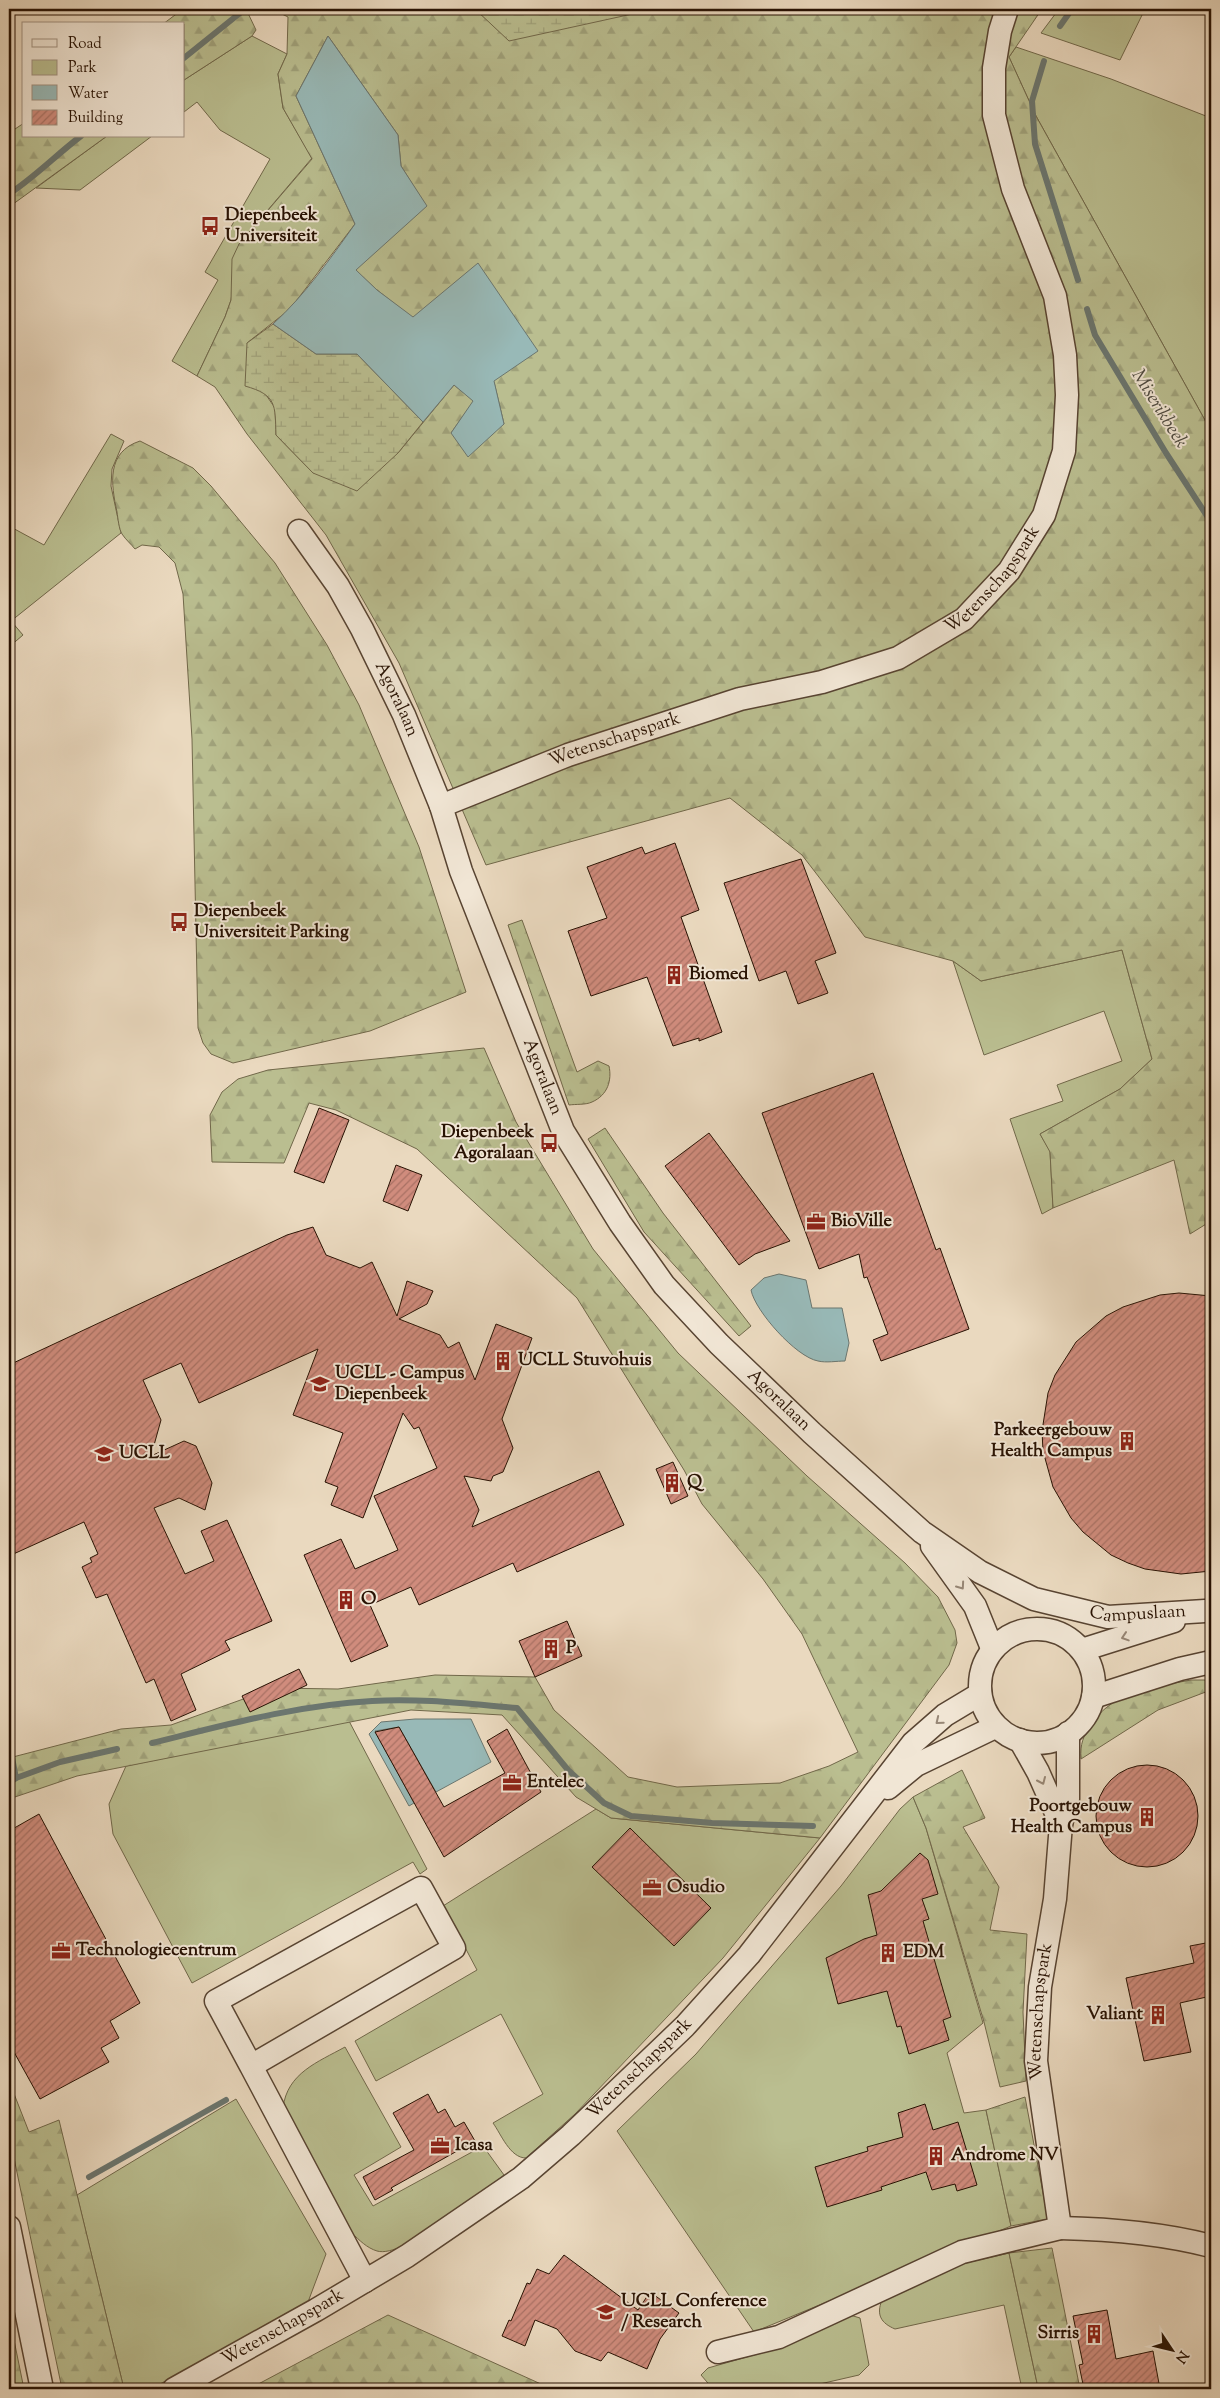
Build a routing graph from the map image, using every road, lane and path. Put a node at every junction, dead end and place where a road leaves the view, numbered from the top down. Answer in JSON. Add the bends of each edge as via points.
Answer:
{"nodes":[{"id":1,"x":1007,"y":9,"type":"edge"},
{"id":2,"x":299,"y":531,"type":"dead end"},
{"id":3,"x":441,"y":806,"type":"junction"},
{"id":4,"x":922,"y":1532,"type":"junction"},
{"id":5,"x":980,"y":1572,"type":"junction"},
{"id":6,"x":1072,"y":1609,"type":"joint"},
{"id":7,"x":1208,"y":1610,"type":"edge"},
{"id":8,"x":1030,"y":1628,"type":"junction"},
{"id":9,"x":992,"y":1648,"type":"junction"},
{"id":10,"x":1082,"y":1650,"type":"junction"},
{"id":11,"x":1211,"y":1662,"type":"edge"},
{"id":12,"x":980,"y":1694,"type":"junction"},
{"id":13,"x":1093,"y":1697,"type":"junction"},
{"id":14,"x":996,"y":1726,"type":"junction"},
{"id":15,"x":1068,"y":1733,"type":"junction"},
{"id":16,"x":1020,"y":1740,"type":"junction"},
{"id":17,"x":866,"y":1806,"type":"junction"},
{"id":18,"x":1061,"y":1824,"type":"junction"},
{"id":19,"x":250,"y":2066,"type":"junction"},
{"id":20,"x":9,"y":2227,"type":"edge"},
{"id":21,"x":1060,"y":2228,"type":"junction"},
{"id":22,"x":1211,"y":2246,"type":"edge"},
{"id":23,"x":365,"y":2281,"type":"junction"},
{"id":24,"x":718,"y":2352,"type":"dead end"},
{"id":25,"x":42,"y":2389,"type":"edge"},
{"id":26,"x":174,"y":2389,"type":"edge"}],
"edges":[{"from":1,"to":3,"type":"street","name":"Wetenschapspark","via":[[994,68],[994,114],[1013,189],[1055,296],[1065,355],[1067,395],[1064,451],[1044,515],[1009,571],[964,619],[898,658],[822,682],[740,699],[568,755]]},
{"from":2,"to":3,"type":"street","name":"Agoralaan","via":[[338,586],[362,629],[404,715]]},
{"from":3,"to":4,"type":"street","name":"Agoralaan","via":[[461,871],[563,1131],[620,1223],[664,1285],[719,1344]]},
{"from":4,"to":5,"type":"street","name":"Agoralaan"},
{"from":4,"to":9,"type":"street","name":"Agoralaan","one_way":true,"via":[[975,1606]]},
{"from":5,"to":6,"type":"street","name":"Agoralaan","via":[[1034,1599]]},
{"from":5,"to":8,"type":"street","name":"Agoralaan","via":[[1022,1612]]},
{"from":6,"to":7,"type":"street","name":"Campuslaan","via":[[1108,1616]]},
{"from":7,"to":10,"type":"street","name":"Campuslaan","one_way":true},
{"from":8,"to":9,"type":"street","via":[[1009,1635]]},
{"from":8,"to":10,"type":"street","via":[[1059,1632]]},
{"from":9,"to":12,"type":"street","via":[[983,1670]]},
{"from":10,"to":13,"type":"street","via":[[1092,1673]]},
{"from":11,"to":13,"type":"street"},
{"from":12,"to":14,"type":"street","via":[[984,1709]]},
{"from":12,"to":17,"type":"street","name":"Wetenschapspark","one_way":true,"via":[[945,1715],[912,1743],[876,1788]]},
{"from":13,"to":15,"type":"street","via":[[1088,1711]]},
{"from":14,"to":16,"type":"street"},
{"from":14,"to":17,"type":"street","name":"Wetenschapspark","via":[[916,1765]]},
{"from":15,"to":16,"type":"street","via":[[1036,1743]]},
{"from":15,"to":18,"type":"street","name":"Wetenschapspark","via":[[1068,1799]]},
{"from":16,"to":18,"type":"street","name":"Wetenschapspark","one_way":true},
{"from":17,"to":23,"type":"street","name":"Wetenschapspark","via":[[749,1955],[685,2026],[578,2128],[521,2178]]},
{"from":18,"to":21,"type":"street","name":"Wetenschapspark","via":[[1055,1898],[1040,1987],[1036,2061]]},
{"from":19,"to":19,"type":"street","name":"Wetenschapspark","via":[[454,1948],[422,1888],[216,2001]]},
{"from":19,"to":23,"type":"street","name":"Wetenschapspark"},
{"from":20,"to":25,"type":"street"},
{"from":21,"to":22,"type":"street","via":[[1176,2237]]},
{"from":21,"to":24,"type":"street","via":[[962,2252],[779,2337]]},
{"from":23,"to":26,"type":"street","name":"Wetenschapspark"}]}
